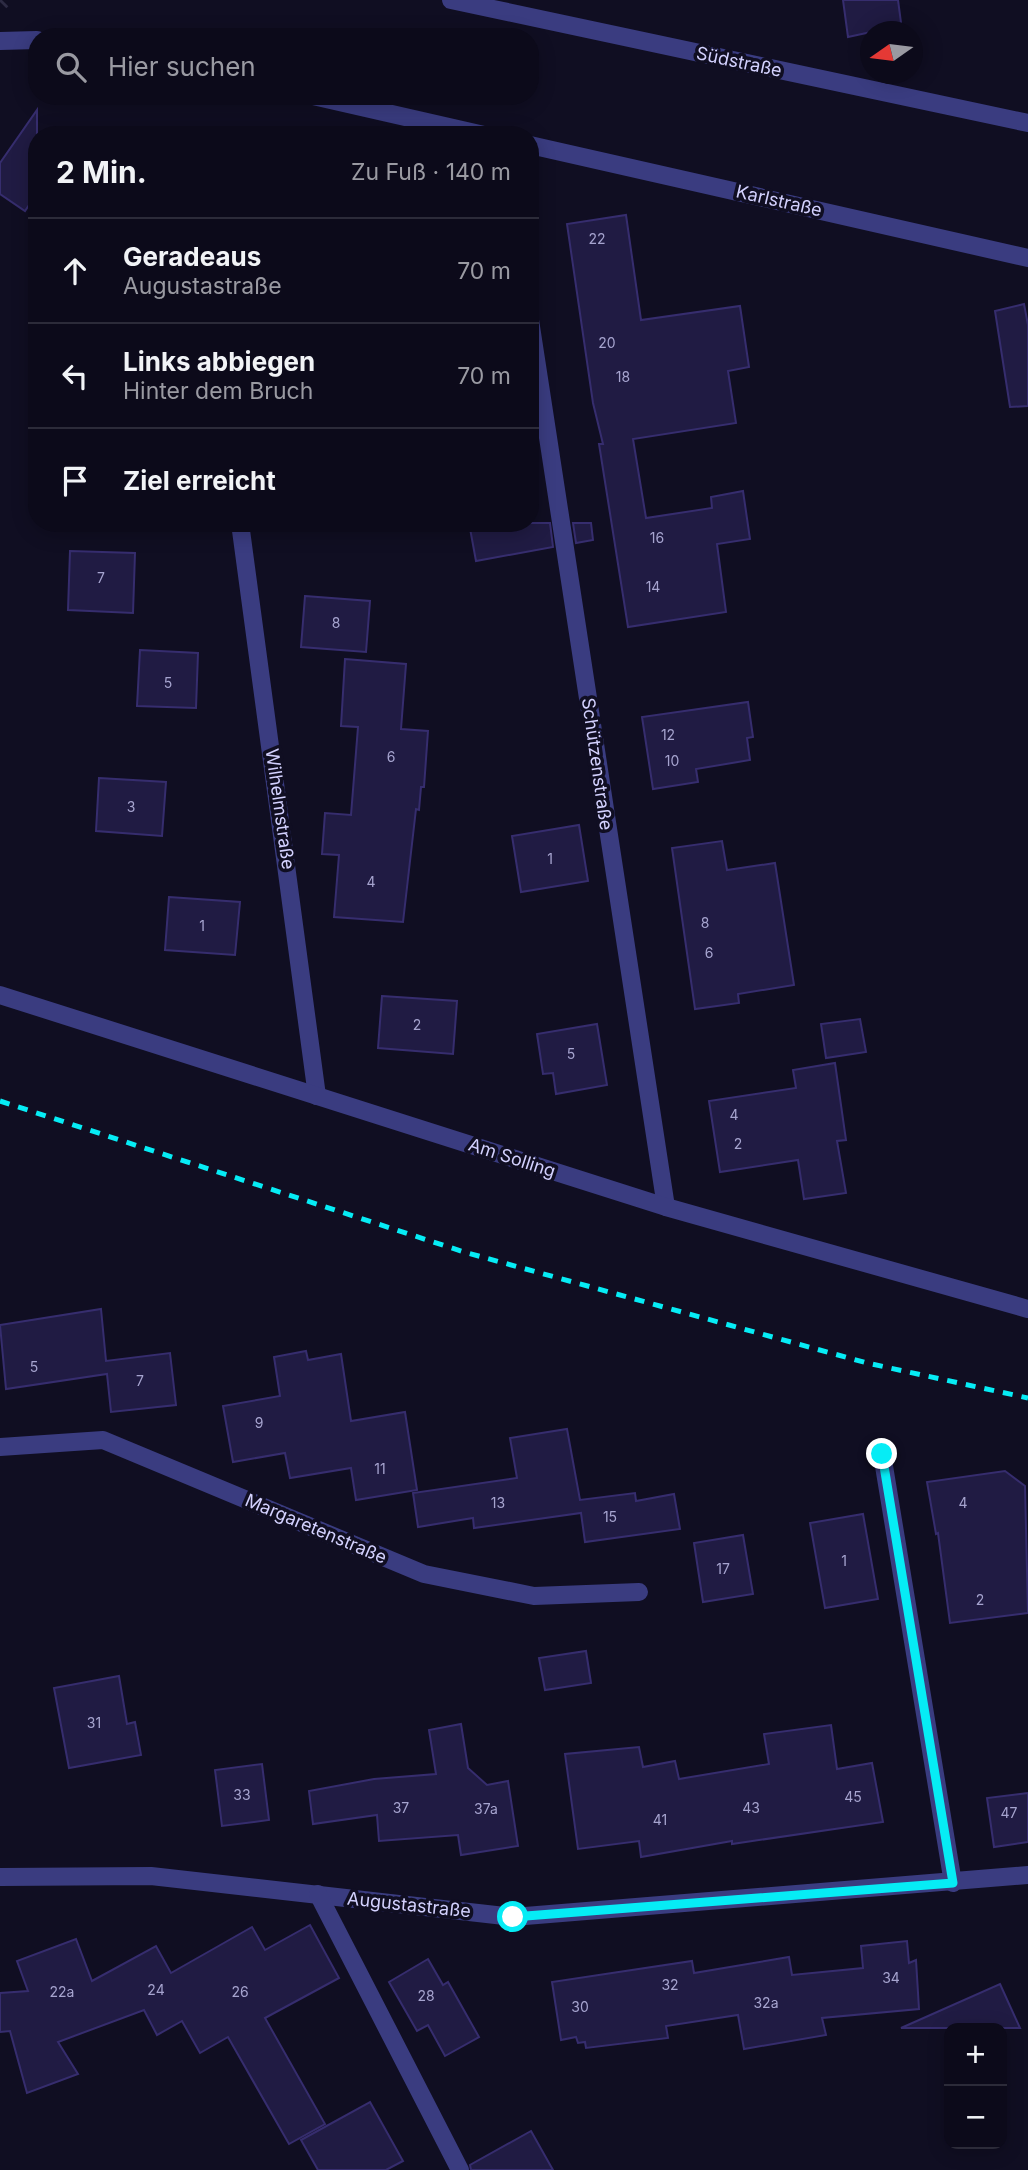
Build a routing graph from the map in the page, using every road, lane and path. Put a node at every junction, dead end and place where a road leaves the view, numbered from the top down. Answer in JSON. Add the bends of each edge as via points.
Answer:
{"nodes":[{"id":1,"x":451,"y":0,"type":"edge"},
{"id":2,"x":28,"y":40,"type":"edge"},
{"id":3,"x":0,"y":41,"type":"edge"},
{"id":4,"x":352,"y":105,"type":"edge"},
{"id":5,"x":1028,"y":123,"type":"edge"},
{"id":6,"x":445,"y":126,"type":"edge"},
{"id":7,"x":539,"y":147,"type":"edge"},
{"id":8,"x":1028,"y":258,"type":"edge"},
{"id":9,"x":539,"y":428,"type":"edge"},
{"id":10,"x":241,"y":532,"type":"edge"},
{"id":11,"x":0,"y":995,"type":"edge"},
{"id":12,"x":317,"y":1096,"type":"junction"},
{"id":13,"x":666,"y":1207,"type":"junction"},
{"id":14,"x":1028,"y":1308,"type":"edge"},
{"id":15,"x":0,"y":1447,"type":"edge"},
{"id":16,"x":882,"y":1454,"type":"dead end"},
{"id":17,"x":639,"y":1592,"type":"dead end"},
{"id":18,"x":1028,"y":1875,"type":"edge"},
{"id":19,"x":0,"y":1877,"type":"edge"},
{"id":20,"x":953,"y":1883,"type":"junction"},
{"id":21,"x":318,"y":1895,"type":"junction"},
{"id":22,"x":460,"y":2170,"type":"edge"}],
"edges":[{"from":1,"to":5,"type":"street","name":"Südstraße"},
{"from":2,"to":3,"type":"street"},
{"from":4,"to":6,"type":"street"},
{"from":7,"to":8,"type":"street","name":"Karlstraße"},
{"from":9,"to":13,"type":"street","name":"Schützenstraße"},
{"from":10,"to":12,"type":"street","name":"Wilhelmstraße"},
{"from":11,"to":12,"type":"street","name":"Am Solling"},
{"from":12,"to":13,"type":"street","name":"Am Solling"},
{"from":13,"to":14,"type":"street","name":"Am Solling"},
{"from":15,"to":17,"type":"street","name":"Margaretenstraße","via":[[103,1440],[424,1574],[534,1596]]},
{"from":16,"to":20,"type":"street"},
{"from":18,"to":20,"type":"street","name":"Augustastraße"},
{"from":19,"to":21,"type":"street","name":"Augustastraße","via":[[151,1876]]},
{"from":20,"to":21,"type":"street","name":"Augustastraße","via":[[513,1917]]},
{"from":21,"to":22,"type":"street"}]}
